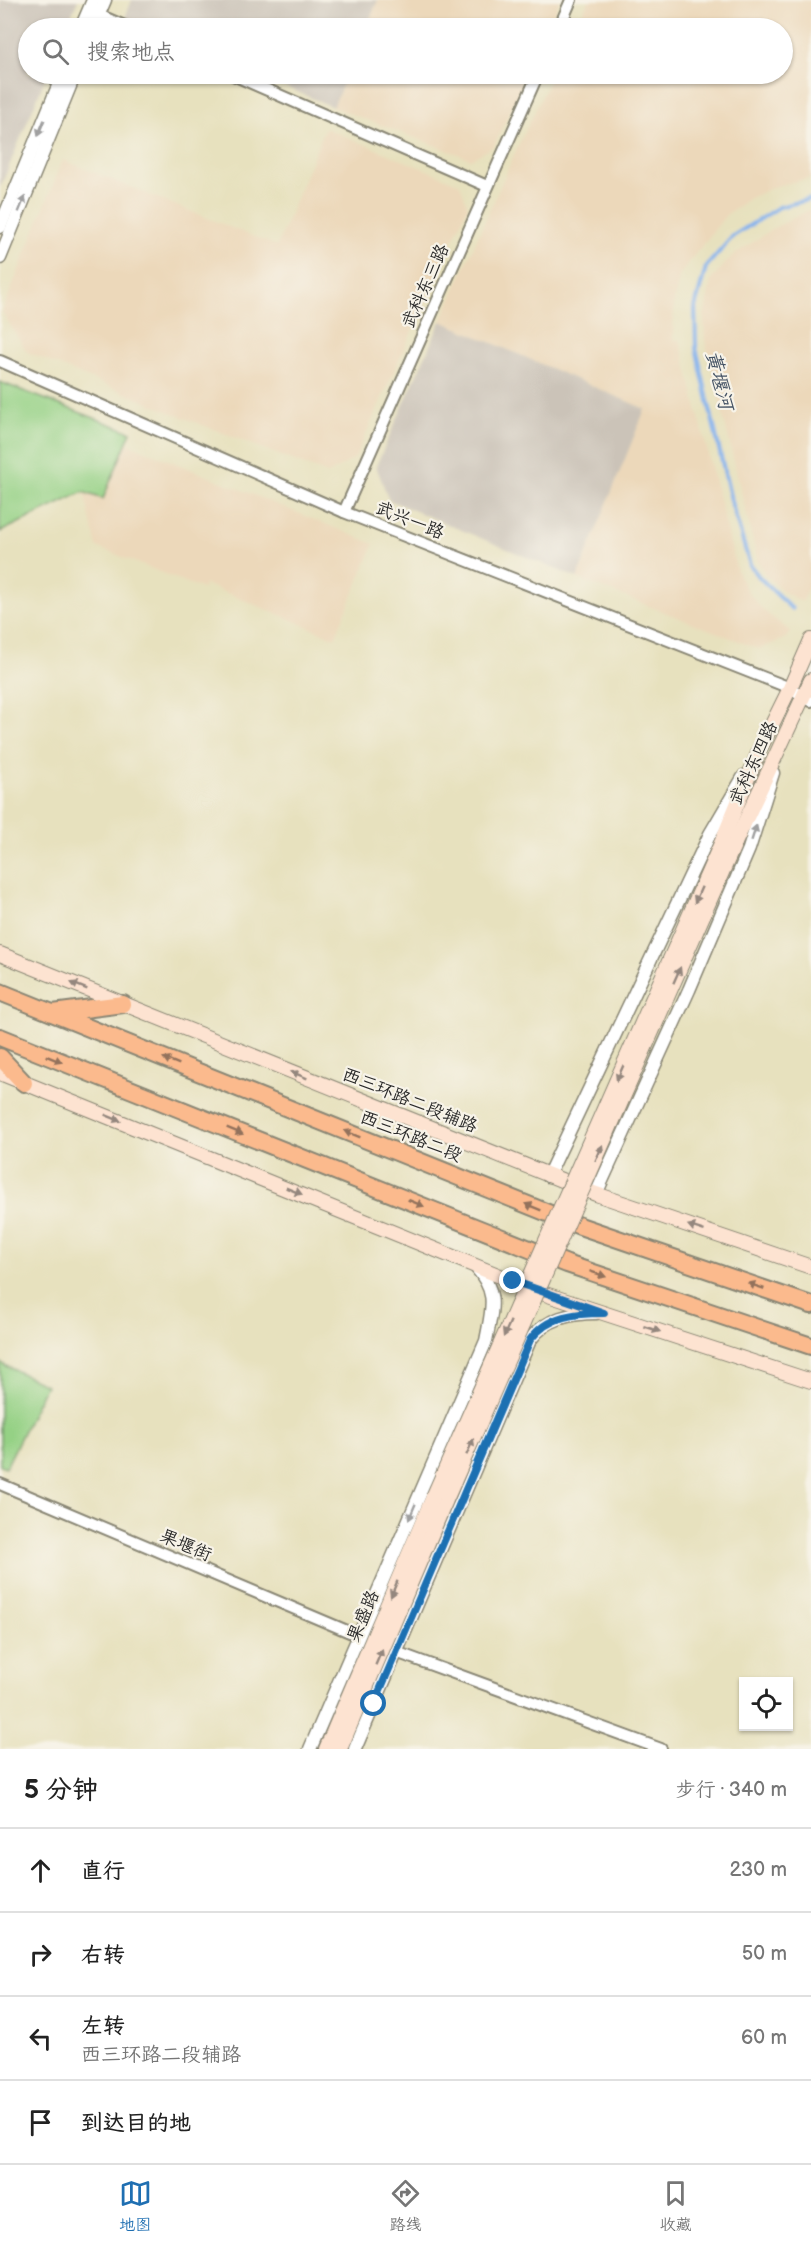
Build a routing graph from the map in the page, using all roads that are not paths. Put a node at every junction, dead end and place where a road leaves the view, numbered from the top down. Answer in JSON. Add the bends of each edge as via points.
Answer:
{"nodes":[{"id":1,"x":93,"y":0,"type":"edge"},
{"id":2,"x":105,"y":0,"type":"edge"},
{"id":3,"x":572,"y":0,"type":"edge"},
{"id":4,"x":99,"y":15,"type":"junction"},
{"id":5,"x":85,"y":18,"type":"edge"},
{"id":6,"x":98,"y":18,"type":"edge"},
{"id":7,"x":106,"y":18,"type":"edge"},
{"id":8,"x":564,"y":18,"type":"edge"},
{"id":9,"x":59,"y":84,"type":"edge"},
{"id":10,"x":71,"y":84,"type":"edge"},
{"id":11,"x":254,"y":84,"type":"edge"},
{"id":12,"x":533,"y":84,"type":"edge"},
{"id":13,"x":487,"y":186,"type":"junction"},
{"id":14,"x":0,"y":227,"type":"edge"},
{"id":15,"x":0,"y":258,"type":"edge"},
{"id":16,"x":0,"y":361,"type":"edge"},
{"id":17,"x":344,"y":512,"type":"junction"},
{"id":18,"x":811,"y":640,"type":"edge"},
{"id":19,"x":811,"y":680,"type":"edge"},
{"id":20,"x":790,"y":688,"type":"junction"},
{"id":21,"x":807,"y":699,"type":"edge"},
{"id":22,"x":760,"y":748,"type":"junction"},
{"id":23,"x":781,"y":748,"type":"junction"},
{"id":24,"x":728,"y":842,"type":"junction"},
{"id":25,"x":0,"y":954,"type":"edge"},
{"id":26,"x":0,"y":992,"type":"edge"},
{"id":27,"x":123,"y":1004,"type":"junction"},
{"id":28,"x":52,"y":1013,"type":"junction"},
{"id":29,"x":0,"y":1037,"type":"edge"},
{"id":30,"x":0,"y":1057,"type":"edge"},
{"id":31,"x":0,"y":1073,"type":"edge"},
{"id":32,"x":24,"y":1083,"type":"junction"},
{"id":33,"x":548,"y":1176,"type":"junction"},
{"id":34,"x":596,"y":1194,"type":"junction"},
{"id":35,"x":474,"y":1265,"type":"junction"},
{"id":36,"x":811,"y":1267,"type":"edge"},
{"id":37,"x":811,"y":1305,"type":"edge"},
{"id":38,"x":604,"y":1313,"type":"junction"},
{"id":39,"x":811,"y":1346,"type":"edge"},
{"id":40,"x":811,"y":1381,"type":"edge"},
{"id":41,"x":0,"y":1484,"type":"edge"},
{"id":42,"x":440,"y":1499,"type":"junction"},
{"id":43,"x":359,"y":1636,"type":"junction"},
{"id":44,"x":396,"y":1652,"type":"junction"},
{"id":45,"x":338,"y":1684,"type":"junction"},
{"id":46,"x":374,"y":1704,"type":"junction"},
{"id":47,"x":310,"y":1749,"type":"edge"},
{"id":48,"x":324,"y":1749,"type":"edge"},
{"id":49,"x":340,"y":1749,"type":"edge"},
{"id":50,"x":345,"y":1749,"type":"edge"},
{"id":51,"x":355,"y":1749,"type":"edge"},
{"id":52,"x":661,"y":1749,"type":"edge"}],
"edges":[{"from":1,"to":5,"type":"street"},
{"from":2,"to":4,"type":"street"},
{"from":3,"to":8,"type":"street"},
{"from":4,"to":6,"type":"street"},
{"from":4,"to":7,"type":"street"},
{"from":9,"to":14,"type":"street","one_way":true},
{"from":15,"to":10,"type":"street","one_way":true},
{"from":11,"to":13,"type":"street"},
{"from":12,"to":13,"type":"street","name":"武科东三路"},
{"from":13,"to":17,"type":"street","name":"武科东三路"},
{"from":16,"to":17,"type":"street","name":"武兴一路"},
{"from":17,"to":20,"type":"street","name":"武兴一路"},
{"from":18,"to":20,"type":"main road"},
{"from":19,"to":21,"type":"main road","name":"武科东四路"},
{"from":20,"to":21,"type":"street","name":"武兴一路"},
{"from":20,"to":22,"type":"main road"},
{"from":21,"to":23,"type":"main road","name":"武科东四路"},
{"from":22,"to":24,"type":"main road"},
{"from":22,"to":33,"type":"street","via":[[710,834]]},
{"from":23,"to":24,"type":"main road","name":"武科东四路"},
{"from":34,"to":23,"type":"street","one_way":true,"via":[[749,849]]},
{"from":24,"to":42,"type":"main road","bridge":true},
{"from":27,"to":25,"type":"main road","name":"西三环路二段辅路","one_way":true},
{"from":26,"to":28,"type":"highway","name":"西三环路二段"},
{"from":27,"to":28,"type":"highway"},
{"from":33,"to":27,"type":"main road","name":"西三环路二段辅路","one_way":true},
{"from":37,"to":28,"type":"highway","name":"西三环路二段","one_way":true,"via":[[580,1226]]},
{"from":29,"to":39,"type":"highway","one_way":true,"via":[[567,1264]]},
{"from":30,"to":32,"type":"highway"},
{"from":31,"to":32,"type":"main road"},
{"from":32,"to":35,"type":"main road","one_way":true},
{"from":33,"to":34,"type":"main road","name":"西三环路二段辅路"},
{"from":36,"to":34,"type":"main road","name":"西三环路二段辅路","one_way":true},
{"from":35,"to":38,"type":"main road"},
{"from":35,"to":43,"type":"street","one_way":true,"via":[[490,1286],[492,1306],[486,1341]]},
{"from":38,"to":40,"type":"main road","one_way":true},
{"from":44,"to":38,"type":"street","one_way":true,"via":[[530,1340],[537,1330],[564,1316]]},
{"from":41,"to":43,"type":"street","name":"果堰街"},
{"from":42,"to":48,"type":"main road","name":"果盛路","one_way":true},
{"from":49,"to":42,"type":"main road","one_way":true},
{"from":43,"to":45,"type":"street"},
{"from":44,"to":46,"type":"street"},
{"from":44,"to":52,"type":"street"},
{"from":45,"to":47,"type":"street"},
{"from":45,"to":48,"type":"street"},
{"from":46,"to":50,"type":"street"},
{"from":46,"to":51,"type":"street"}]}
